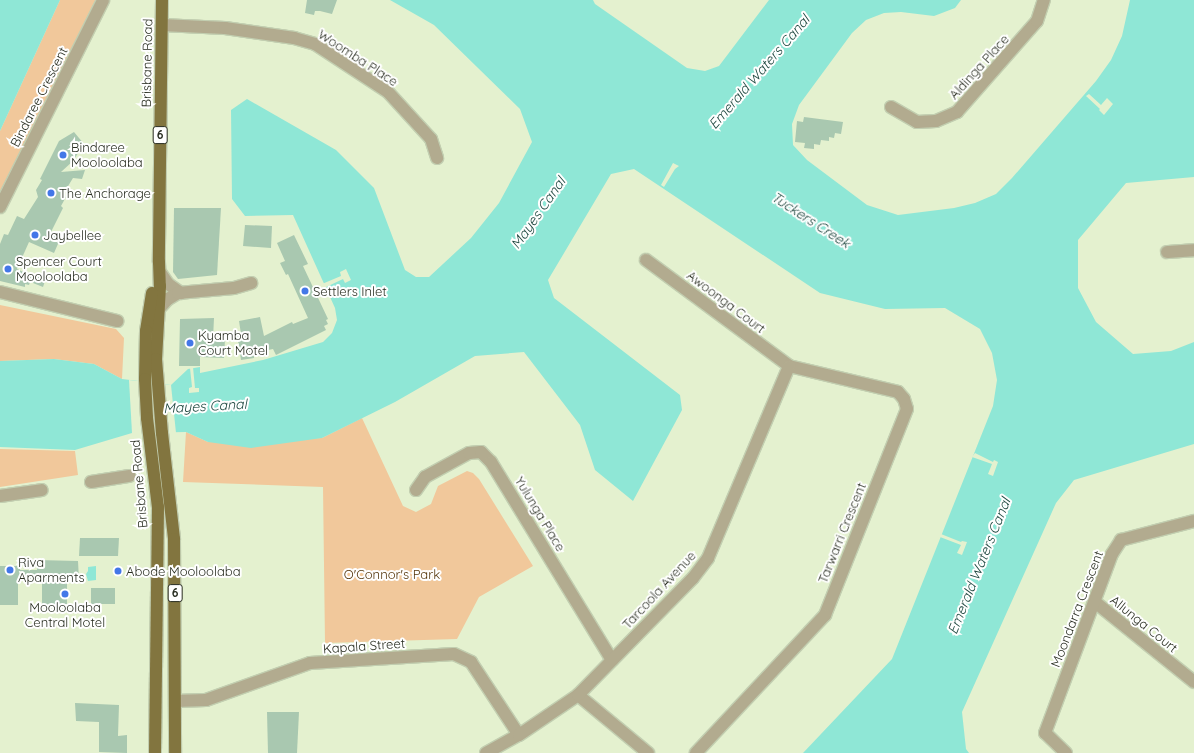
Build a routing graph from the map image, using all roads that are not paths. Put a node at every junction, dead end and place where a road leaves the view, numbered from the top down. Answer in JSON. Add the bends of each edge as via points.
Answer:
{"nodes":[{"id":1,"x":104,"y":0,"type":"edge"},
{"id":2,"x":1044,"y":0,"type":"edge"},
{"id":3,"x":161,"y":3,"type":"edge"},
{"id":4,"x":162,"y":25,"type":"junction"},
{"id":5,"x":892,"y":107,"type":"dead end"},
{"id":6,"x":436,"y":158,"type":"dead end"},
{"id":7,"x":0,"y":207,"type":"edge"},
{"id":8,"x":1194,"y":250,"type":"edge"},
{"id":9,"x":1167,"y":252,"type":"dead end"},
{"id":10,"x":646,"y":260,"type":"dead end"},
{"id":11,"x":159,"y":267,"type":"junction"},
{"id":12,"x":251,"y":283,"type":"dead end"},
{"id":13,"x":0,"y":292,"type":"edge"},
{"id":14,"x":182,"y":293,"type":"junction"},
{"id":15,"x":158,"y":310,"type":"junction"},
{"id":16,"x":117,"y":321,"type":"dead end"},
{"id":17,"x":789,"y":366,"type":"junction"},
{"id":18,"x":150,"y":379,"type":"junction"},
{"id":19,"x":130,"y":476,"type":"dead end"},
{"id":20,"x":91,"y":482,"type":"dead end"},
{"id":21,"x":42,"y":490,"type":"dead end"},
{"id":22,"x":416,"y":490,"type":"dead end"},
{"id":23,"x":0,"y":496,"type":"edge"},
{"id":24,"x":1194,"y":521,"type":"edge"},
{"id":25,"x":1095,"y":602,"type":"junction"},
{"id":26,"x":612,"y":660,"type":"junction"},
{"id":27,"x":1194,"y":682,"type":"edge"},
{"id":28,"x":578,"y":695,"type":"junction"},
{"id":29,"x":176,"y":701,"type":"junction"},
{"id":30,"x":519,"y":735,"type":"junction"},
{"id":31,"x":155,"y":753,"type":"edge"},
{"id":32,"x":175,"y":753,"type":"edge"},
{"id":33,"x":486,"y":753,"type":"edge"},
{"id":34,"x":648,"y":753,"type":"edge"},
{"id":35,"x":696,"y":753,"type":"edge"},
{"id":36,"x":1066,"y":753,"type":"edge"}],
"edges":[{"from":1,"to":7,"type":"street","name":"Bindaree Crescent"},
{"from":2,"to":5,"type":"street","name":"Aldinga Place","via":[[1037,21],[957,112],[936,121],[917,122]]},
{"from":3,"to":4,"type":"main road","name":"Brisbane Road","number":"6"},
{"from":4,"to":6,"type":"street","name":"Woomba Place","via":[[226,28],[294,38],[315,44],[388,92],[431,138]]},
{"from":4,"to":11,"type":"main road","name":"Brisbane Road","number":"6"},
{"from":8,"to":9,"type":"street"},
{"from":10,"to":17,"type":"street","name":"Awoonga Court"},
{"from":11,"to":14,"type":"street","via":[[168,284]]},
{"from":11,"to":15,"type":"main road","name":"Brisbane Road"},
{"from":11,"to":18,"type":"main road","name":"Brisbane Road","number":"6","via":[[148,317]]},
{"from":12,"to":14,"type":"street","via":[[234,288]]},
{"from":13,"to":16,"type":"street"},
{"from":14,"to":15,"type":"street","via":[[168,299]]},
{"from":15,"to":18,"type":"main road","name":"Brisbane Road"},
{"from":17,"to":26,"type":"street","name":"Tarcoola Avenue","via":[[708,558],[693,578]]},
{"from":17,"to":35,"type":"street","name":"Tarwarri Crescent","via":[[898,392],[904,399],[907,409],[825,615]]},
{"from":18,"to":29,"type":"main road","name":"Brisbane Road","number":"6","via":[[162,433],[174,539]]},
{"from":18,"to":31,"type":"main road","name":"Brisbane Road","number":"6","via":[[148,433],[158,507]]},
{"from":19,"to":20,"type":"street"},
{"from":21,"to":23,"type":"street"},
{"from":22,"to":26,"type":"street","name":"Yulunga Place","via":[[425,477],[469,453],[481,452],[491,462]]},
{"from":24,"to":25,"type":"street","name":"Moondarra Crescent","via":[[1121,540],[1112,554]]},
{"from":25,"to":27,"type":"street","name":"Allunga Court"},
{"from":25,"to":36,"type":"street","name":"Moondarra Crescent","via":[[1045,733]]},
{"from":26,"to":28,"type":"street","name":"Tarcoola Avenue"},
{"from":28,"to":30,"type":"street","name":"Tarcoola Avenue"},
{"from":28,"to":34,"type":"street"},
{"from":29,"to":30,"type":"street","name":"Kapala Street","via":[[206,700],[310,663],[454,654],[471,662]]},
{"from":29,"to":32,"type":"main road","name":"Brisbane Road","number":"6"},
{"from":30,"to":33,"type":"street","name":"Tarcoola Avenue"}]}
